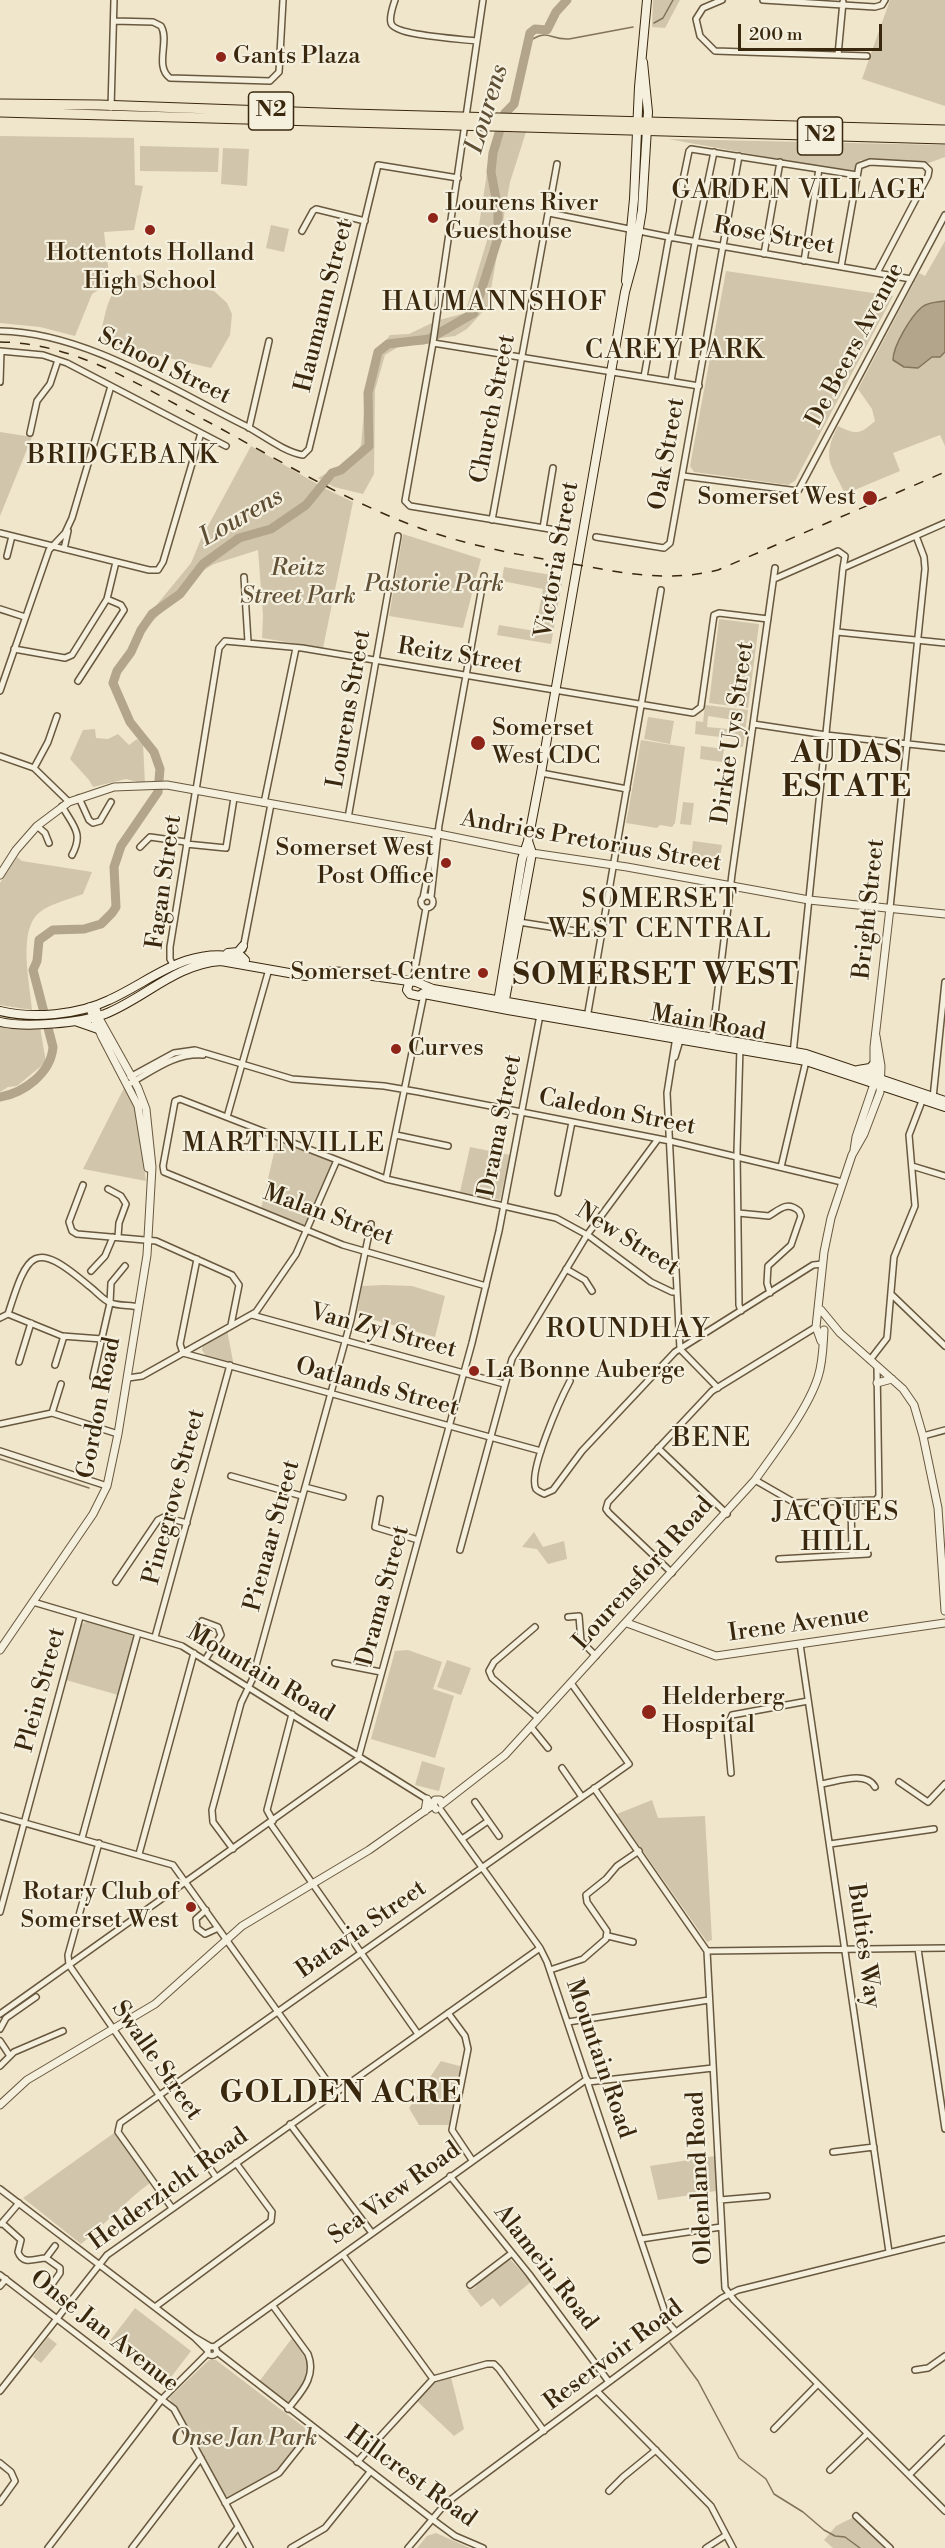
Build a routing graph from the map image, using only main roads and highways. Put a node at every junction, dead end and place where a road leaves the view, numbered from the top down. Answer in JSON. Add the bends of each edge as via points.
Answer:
{"nodes":[{"id":1,"x":647,"y":0,"type":"edge"},
{"id":2,"x":0,"y":104,"type":"edge"},
{"id":3,"x":111,"y":111,"type":"junction"},
{"id":4,"x":0,"y":112,"type":"edge"},
{"id":5,"x":524,"y":122,"type":"junction"},
{"id":6,"x":642,"y":126,"type":"junction"},
{"id":7,"x":945,"y":130,"type":"edge"},
{"id":8,"x":945,"y":139,"type":"edge"},
{"id":9,"x":528,"y":852,"type":"junction"},
{"id":10,"x":243,"y":946,"type":"road end"},
{"id":11,"x":223,"y":954,"type":"junction"},
{"id":12,"x":240,"y":960,"type":"junction"},
{"id":13,"x":411,"y":986,"type":"junction"},
{"id":14,"x":422,"y":993,"type":"junction"},
{"id":15,"x":440,"y":997,"type":"junction"},
{"id":16,"x":501,"y":1005,"type":"junction"},
{"id":17,"x":423,"y":1006,"type":"road end"},
{"id":18,"x":0,"y":1011,"type":"edge"},
{"id":19,"x":587,"y":1019,"type":"junction"},
{"id":20,"x":73,"y":1021,"type":"junction"},
{"id":21,"x":0,"y":1022,"type":"edge"},
{"id":22,"x":98,"y":1029,"type":"road end"},
{"id":23,"x":792,"y":1055,"type":"junction"},
{"id":24,"x":875,"y":1062,"type":"road end"},
{"id":25,"x":854,"y":1070,"type":"junction"},
{"id":26,"x":878,"y":1082,"type":"junction"},
{"id":27,"x":945,"y":1101,"type":"edge"},
{"id":28,"x":945,"y":1107,"type":"edge"}],
"edges":[{"from":1,"to":6,"type":"main road","name":"Victoria Street","via":[[639,87]]},
{"from":2,"to":3,"type":"highway","number":"N2"},
{"from":3,"to":4,"type":"highway","number":"N2"},
{"from":3,"to":5,"type":"highway","number":"N2","via":[[467,116]]},
{"from":3,"to":5,"type":"highway","number":"N2","via":[[498,127]]},
{"from":5,"to":6,"type":"highway","number":"N2"},
{"from":6,"to":7,"type":"highway","number":"N2"},
{"from":6,"to":8,"type":"highway","number":"N2"},
{"from":6,"to":9,"type":"main road","name":"Victoria Street","via":[[635,231]]},
{"from":9,"to":16,"type":"main road","name":"Victoria Street"},
{"from":9,"to":16,"type":"main road","via":[[519,922]]},
{"from":10,"to":11,"type":"main road","via":[[238,952]]},
{"from":11,"to":12,"type":"main road"},
{"from":11,"to":18,"type":"main road","via":[[199,956],[173,965],[92,1006],[31,1015]]},
{"from":12,"to":13,"type":"main road","via":[[258,968],[306,976],[344,972]]},
{"from":12,"to":20,"type":"main road","via":[[208,962],[177,973],[96,1016]]},
{"from":13,"to":14,"type":"main road"},
{"from":13,"to":14,"type":"main road"},
{"from":14,"to":15,"type":"main road","name":"Main Road"},
{"from":14,"to":16,"type":"main road","name":"Main Road"},
{"from":15,"to":16,"type":"main road","name":"Main Road"},
{"from":15,"to":17,"type":"main road","via":[[429,998]]},
{"from":16,"to":19,"type":"main road","name":"Main Road"},
{"from":16,"to":19,"type":"main road","name":"Main Road","via":[[540,1015]]},
{"from":19,"to":23,"type":"main road","name":"Main Road"},
{"from":20,"to":21,"type":"main road","via":[[33,1025]]},
{"from":20,"to":22,"type":"main road"},
{"from":23,"to":25,"type":"main road","name":"Main Road","via":[[819,1057]]},
{"from":23,"to":26,"type":"main road","name":"Main Road"},
{"from":24,"to":25,"type":"main road","via":[[870,1068]]},
{"from":25,"to":26,"type":"main road","name":"Main Road"},
{"from":26,"to":27,"type":"main road","name":"Main Road"},
{"from":26,"to":28,"type":"main road","name":"Main Road"}]}
